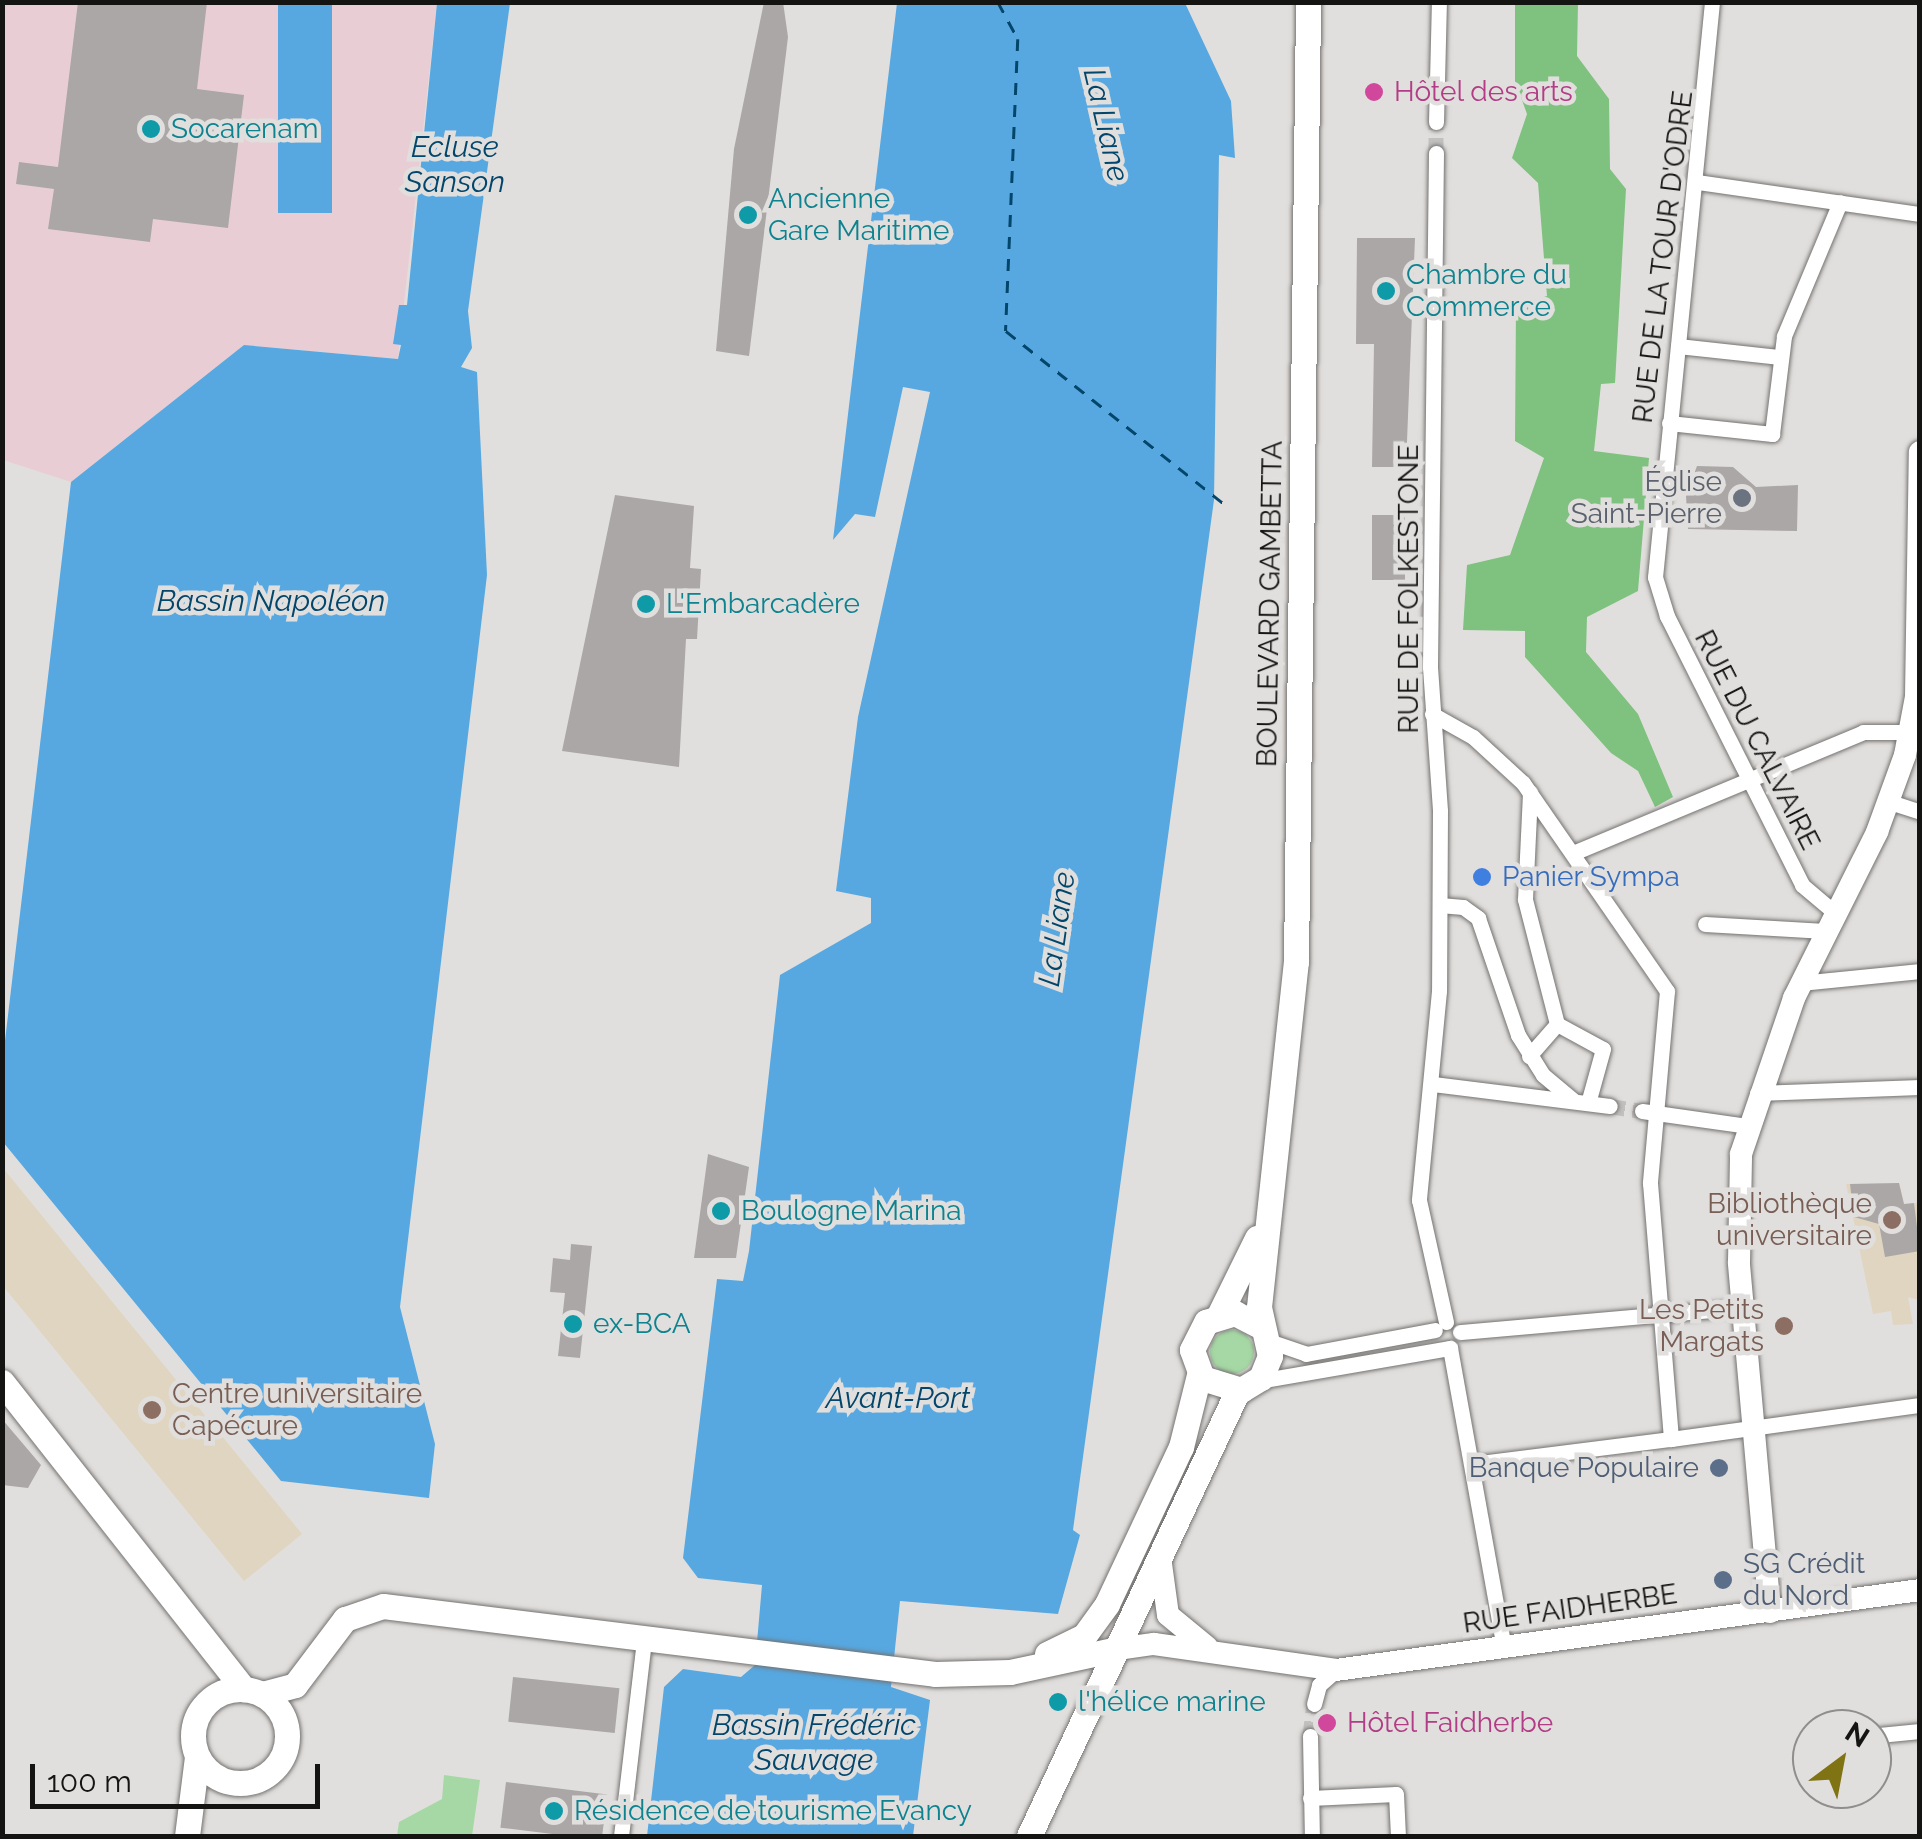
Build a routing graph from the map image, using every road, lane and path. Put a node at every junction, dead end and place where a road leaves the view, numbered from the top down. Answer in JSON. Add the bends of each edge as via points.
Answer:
{"nodes":[{"id":1,"x":1308,"y":2,"type":"edge"},
{"id":2,"x":1438,"y":2,"type":"edge"},
{"id":3,"x":1712,"y":2,"type":"edge"},
{"id":4,"x":1436,"y":122,"type":"tunnel mouth"},
{"id":5,"x":1436,"y":153,"type":"tunnel mouth"},
{"id":6,"x":1697,"y":182,"type":"junction"},
{"id":7,"x":1840,"y":202,"type":"junction"},
{"id":8,"x":1920,"y":214,"type":"edge"},
{"id":9,"x":1678,"y":346,"type":"junction"},
{"id":10,"x":1780,"y":357,"type":"junction"},
{"id":11,"x":1669,"y":424,"type":"junction"},
{"id":12,"x":1920,"y":452,"type":"edge"},
{"id":13,"x":1656,"y":577,"type":"joint"},
{"id":14,"x":1432,"y":714,"type":"junction"},
{"id":15,"x":1915,"y":732,"type":"edge"},
{"id":16,"x":1750,"y":780,"type":"junction"},
{"id":17,"x":1530,"y":792,"type":"junction"},
{"id":18,"x":1890,"y":802,"type":"junction"},
{"id":19,"x":1920,"y":812,"type":"edge"},
{"id":20,"x":1573,"y":853,"type":"junction"},
{"id":21,"x":1440,"y":905,"type":"junction"},
{"id":22,"x":1830,"y":921,"type":"junction"},
{"id":23,"x":1706,"y":924,"type":"dead end"},
{"id":24,"x":1920,"y":971,"type":"edge"},
{"id":25,"x":1800,"y":983,"type":"junction"},
{"id":26,"x":1557,"y":1024,"type":"junction"},
{"id":27,"x":1530,"y":1056,"type":"junction"},
{"id":28,"x":1433,"y":1084,"type":"junction"},
{"id":29,"x":1920,"y":1087,"type":"edge"},
{"id":30,"x":1757,"y":1093,"type":"junction"},
{"id":31,"x":1581,"y":1101,"type":"junction"},
{"id":32,"x":1610,"y":1106,"type":"tunnel mouth"},
{"id":33,"x":1648,"y":1112,"type":"junction"},
{"id":34,"x":1746,"y":1126,"type":"junction"},
{"id":35,"x":1267,"y":1204,"type":"junction"},
{"id":36,"x":1744,"y":1307,"type":"junction"},
{"id":37,"x":1661,"y":1314,"type":"junction"},
{"id":38,"x":1219,"y":1315,"type":"junction"},
{"id":39,"x":1266,"y":1334,"type":"junction"},
{"id":40,"x":1443,"y":1336,"type":"junction"},
{"id":41,"x":1199,"y":1374,"type":"junction"},
{"id":42,"x":2,"y":1382,"type":"edge"},
{"id":43,"x":1247,"y":1386,"type":"junction"},
{"id":44,"x":1920,"y":1405,"type":"edge"},
{"id":45,"x":1754,"y":1431,"type":"junction"},
{"id":46,"x":1671,"y":1439,"type":"junction"},
{"id":47,"x":1472,"y":1464,"type":"junction"},
{"id":48,"x":1161,"y":1564,"type":"junction"},
{"id":49,"x":1920,"y":1590,"type":"edge"},
{"id":50,"x":1770,"y":1612,"type":"junction"},
{"id":51,"x":644,"y":1639,"type":"junction"},
{"id":52,"x":205,"y":1642,"type":"junction"},
{"id":53,"x":1504,"y":1648,"type":"junction"},
{"id":54,"x":1117,"y":1650,"type":"junction"},
{"id":55,"x":1229,"y":1654,"type":"junction"},
{"id":56,"x":1050,"y":1664,"type":"junction"},
{"id":57,"x":1336,"y":1670,"type":"junction"},
{"id":58,"x":990,"y":1674,"type":"junction"},
{"id":59,"x":253,"y":1692,"type":"junction"},
{"id":60,"x":1314,"y":1704,"type":"tunnel mouth"},
{"id":61,"x":199,"y":1713,"type":"junction"},
{"id":62,"x":1920,"y":1731,"type":"edge"},
{"id":63,"x":1892,"y":1734,"type":"edge"},
{"id":64,"x":1310,"y":1736,"type":"tunnel mouth"},
{"id":65,"x":197,"y":1756,"type":"junction"},
{"id":66,"x":1063,"y":1760,"type":"junction"},
{"id":67,"x":1310,"y":1798,"type":"junction"},
{"id":68,"x":1032,"y":1833,"type":"edge"},
{"id":69,"x":187,"y":1836,"type":"edge"},
{"id":70,"x":621,"y":1836,"type":"edge"},
{"id":71,"x":1312,"y":1836,"type":"edge"},
{"id":72,"x":1398,"y":1836,"type":"edge"}],
"edges":[{"from":1,"to":35,"type":"main road","name":"BOULEVARD GAMBETTA","via":[[1296,962]]},
{"from":2,"to":4,"type":"street"},
{"from":3,"to":6,"type":"street","name":"RUE DE LA TOUR D'ODRE"},
{"from":5,"to":14,"type":"street","name":"RUE DE FOLKESTONE"},
{"from":6,"to":7,"type":"street"},
{"from":6,"to":9,"type":"street","name":"RUE DE LA TOUR D'ODRE"},
{"from":7,"to":8,"type":"street"},
{"from":7,"to":10,"type":"street"},
{"from":9,"to":10,"type":"street"},
{"from":9,"to":11,"type":"street","name":"RUE DE LA TOUR D'ODRE"},
{"from":10,"to":11,"type":"street","via":[[1772,434]]},
{"from":11,"to":13,"type":"street","name":"RUE DE LA TOUR D'ODRE"},
{"from":12,"to":15,"type":"street"},
{"from":13,"to":16,"type":"street","name":"RUE DU CALVAIRE","via":[[1667,616]]},
{"from":14,"to":17,"type":"street","via":[[1492,752]]},
{"from":14,"to":21,"type":"street","name":"RUE DE FOLKESTONE"},
{"from":15,"to":16,"type":"street","via":[[1870,730]]},
{"from":15,"to":18,"type":"street"},
{"from":16,"to":20,"type":"street"},
{"from":16,"to":22,"type":"street","name":"RUE DU CALVAIRE","via":[[1806,891]]},
{"from":17,"to":20,"type":"street"},
{"from":17,"to":26,"type":"street","via":[[1526,908]]},
{"from":18,"to":19,"type":"street"},
{"from":18,"to":22,"type":"street"},
{"from":20,"to":33,"type":"street","via":[[1664,983],[1664,1049]]},
{"from":21,"to":27,"type":"street","via":[[1463,907],[1478,918]]},
{"from":21,"to":28,"type":"street","name":"RUE DE FOLKESTONE"},
{"from":22,"to":23,"type":"street"},
{"from":22,"to":25,"type":"street"},
{"from":24,"to":25,"type":"street"},
{"from":25,"to":30,"type":"street"},
{"from":26,"to":27,"type":"street"},
{"from":26,"to":31,"type":"street","via":[[1603,1049]]},
{"from":27,"to":31,"type":"street"},
{"from":28,"to":31,"type":"street"},
{"from":28,"to":40,"type":"street","name":"RUE DE FOLKESTONE","via":[[1420,1208]]},
{"from":29,"to":30,"type":"street"},
{"from":30,"to":34,"type":"street"},
{"from":31,"to":32,"type":"street"},
{"from":33,"to":34,"type":"street"},
{"from":33,"to":37,"type":"street"},
{"from":34,"to":36,"type":"street","via":[[1738,1216]]},
{"from":35,"to":38,"type":"main road","via":[[1244,1274]]},
{"from":35,"to":39,"type":"main road"},
{"from":36,"to":37,"type":"street"},
{"from":36,"to":45,"type":"street"},
{"from":37,"to":40,"type":"street"},
{"from":37,"to":46,"type":"street"},
{"from":38,"to":39,"type":"main road","via":[[1240,1314]]},
{"from":38,"to":41,"type":"main road","via":[[1195,1336]]},
{"from":39,"to":40,"type":"street","via":[[1306,1354]]},
{"from":39,"to":43,"type":"main road"},
{"from":40,"to":43,"type":"street"},
{"from":40,"to":47,"type":"street","name":"RUE DE FOLKESTONE"},
{"from":41,"to":43,"type":"main road"},
{"from":41,"to":58,"type":"main road","via":[[1181,1447],[1098,1619],[1067,1646]]},
{"from":42,"to":52,"type":"main road"},
{"from":43,"to":48,"type":"main road"},
{"from":44,"to":45,"type":"street"},
{"from":45,"to":46,"type":"street"},
{"from":45,"to":50,"type":"street"},
{"from":46,"to":47,"type":"street"},
{"from":47,"to":53,"type":"street","name":"RUE DE FOLKESTONE"},
{"from":48,"to":54,"type":"main road"},
{"from":48,"to":55,"type":"street","name":"RUE FAIDHERBE","via":[[1168,1615],[1190,1638]]},
{"from":49,"to":50,"type":"street","name":"RUE FAIDHERBE"},
{"from":50,"to":53,"type":"street","name":"RUE FAIDHERBE"},
{"from":51,"to":58,"type":"main road"},
{"from":51,"to":59,"type":"main road","via":[[372,1607],[345,1620],[300,1681]]},
{"from":51,"to":70,"type":"street"},
{"from":52,"to":59,"type":"main road"},
{"from":52,"to":61,"type":"main road"},
{"from":53,"to":57,"type":"street","name":"RUE FAIDHERBE"},
{"from":54,"to":55,"type":"street","name":"RUE FAIDHERBE","via":[[1154,1644]]},
{"from":54,"to":56,"type":"main road"},
{"from":54,"to":66,"type":"main road"},
{"from":55,"to":57,"type":"street","name":"RUE FAIDHERBE"},
{"from":56,"to":58,"type":"main road"},
{"from":56,"to":66,"type":"main road","via":[[1069,1668],[1080,1687]]},
{"from":57,"to":60,"type":"street","via":[[1322,1680]]},
{"from":59,"to":61,"type":"main road","via":[[218,1694]]},
{"from":59,"to":65,"type":"main road","via":[[287,1729],[271,1772],[233,1784]]},
{"from":61,"to":65,"type":"main road"},
{"from":62,"to":63,"type":"street"},
{"from":64,"to":67,"type":"street"},
{"from":65,"to":69,"type":"main road"},
{"from":66,"to":68,"type":"main road"},
{"from":67,"to":71,"type":"street"},
{"from":67,"to":72,"type":"street","via":[[1396,1794]]}]}
